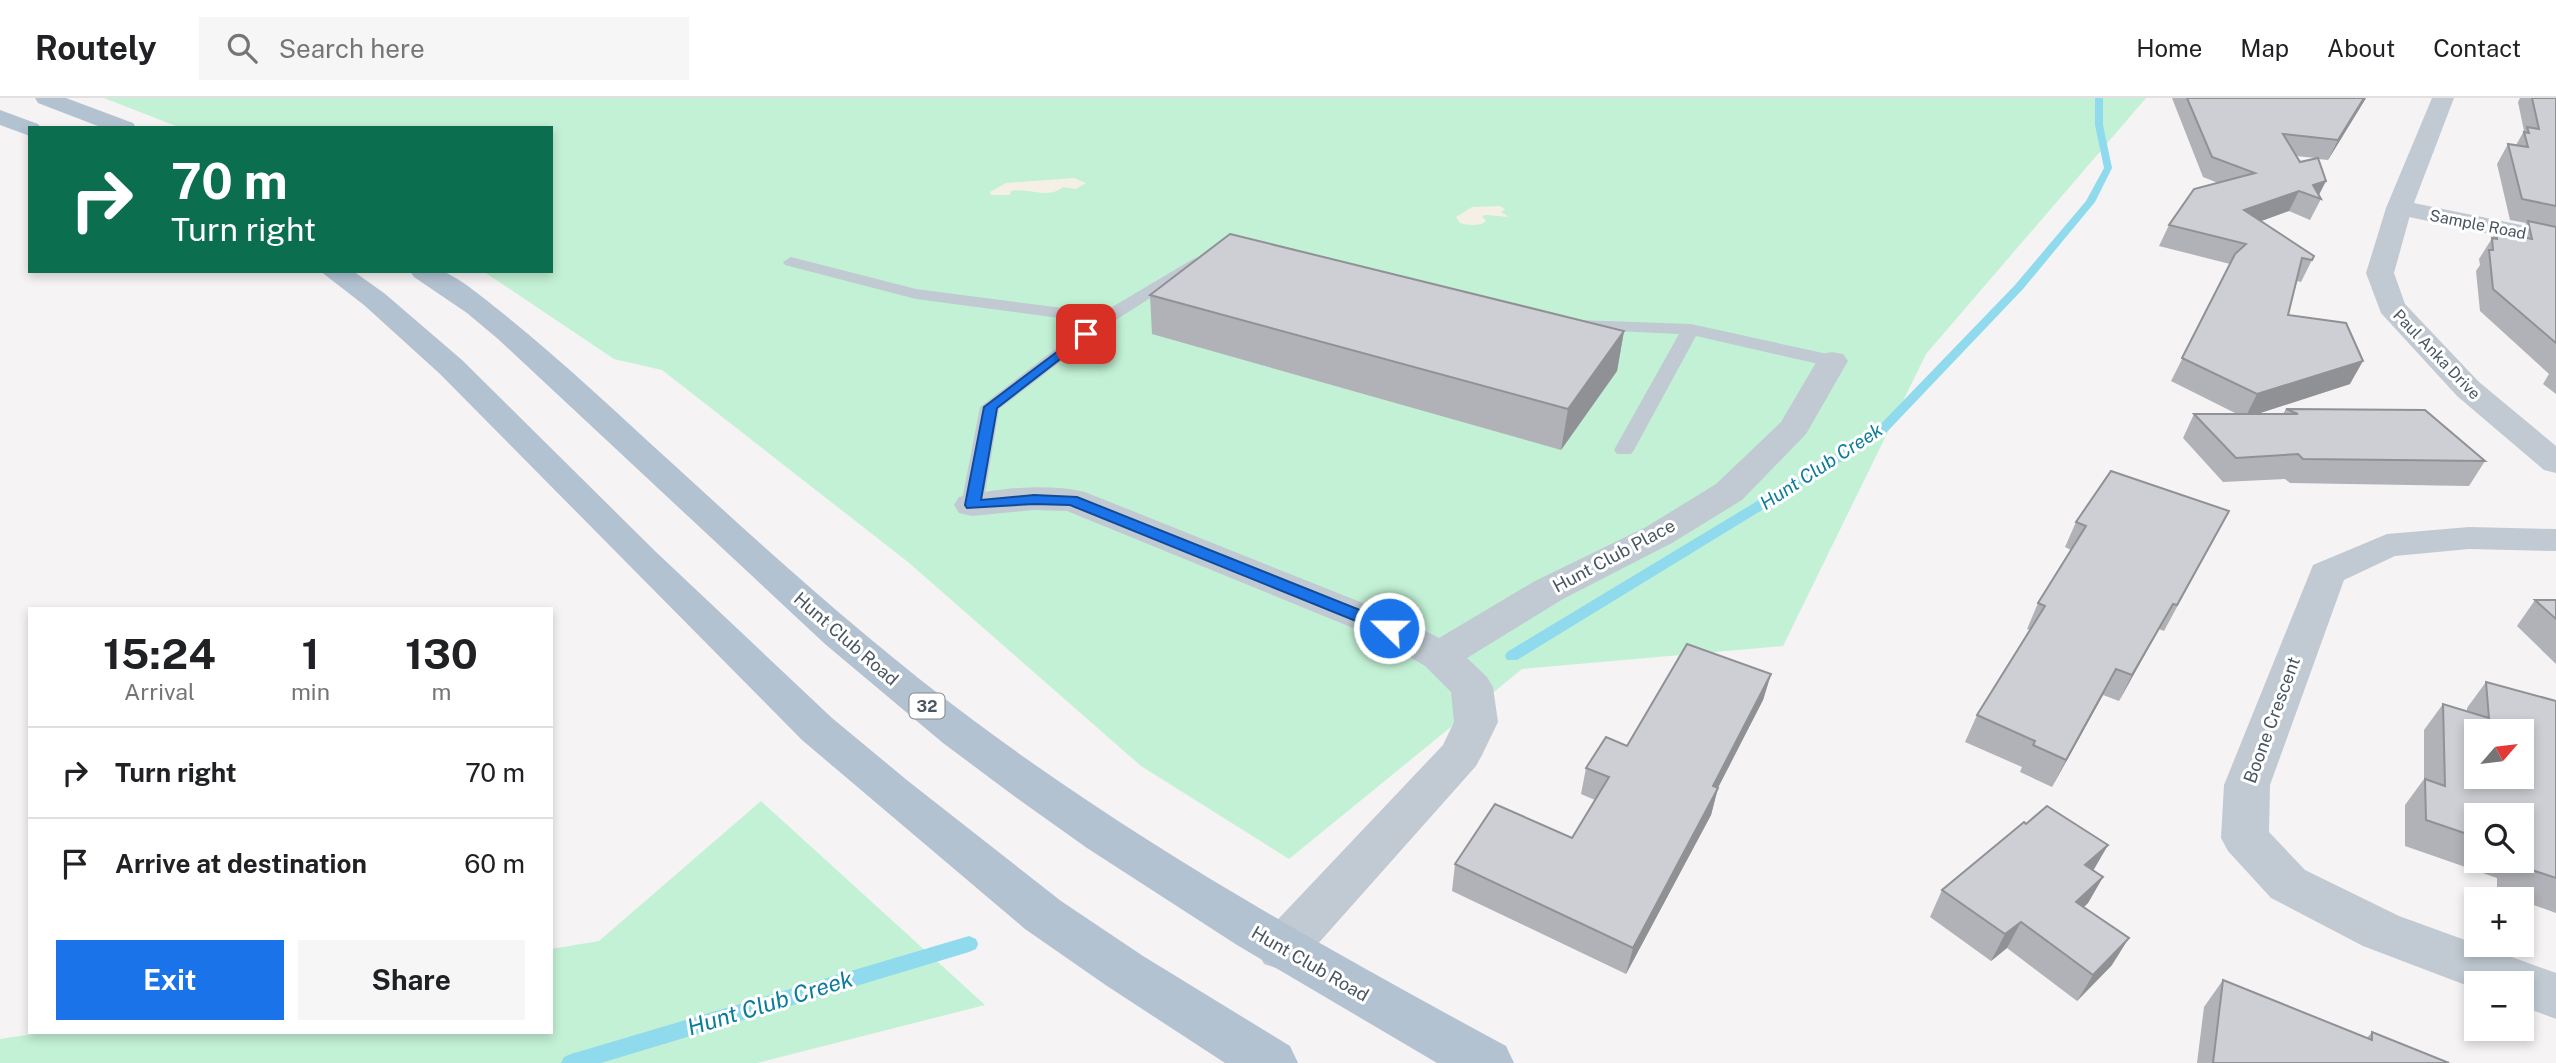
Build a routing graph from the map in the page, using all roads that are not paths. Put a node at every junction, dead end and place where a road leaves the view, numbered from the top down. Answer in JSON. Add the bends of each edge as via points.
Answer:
{"nodes":[{"id":1,"x":46,"y":98,"type":"edge"},
{"id":2,"x":2443,"y":98,"type":"edge"},
{"id":3,"x":0,"y":117,"type":"edge"},
{"id":4,"x":120,"y":126,"type":"edge"},
{"id":5,"x":28,"y":128,"type":"edge"},
{"id":6,"x":2399,"y":208,"type":"junction"},
{"id":7,"x":2556,"y":240,"type":"edge"},
{"id":8,"x":1222,"y":258,"type":"edge"},
{"id":9,"x":791,"y":262,"type":"dead end"},
{"id":10,"x":337,"y":273,"type":"edge"},
{"id":11,"x":427,"y":273,"type":"edge"},
{"id":12,"x":1105,"y":319,"type":"junction"},
{"id":13,"x":1555,"y":321,"type":"edge"},
{"id":14,"x":1691,"y":329,"type":"junction"},
{"id":15,"x":1832,"y":361,"type":"joint"},
{"id":16,"x":1624,"y":450,"type":"dead end"},
{"id":17,"x":2556,"y":463,"type":"edge"},
{"id":18,"x":972,"y":505,"type":"joint"},
{"id":19,"x":2556,"y":540,"type":"edge"},
{"id":20,"x":1440,"y":656,"type":"junction"},
{"id":21,"x":1282,"y":949,"type":"junction"},
{"id":22,"x":2556,"y":996,"type":"edge"},
{"id":23,"x":1271,"y":1063,"type":"edge"},
{"id":24,"x":1487,"y":1063,"type":"edge"}],
"edges":[{"from":1,"to":4,"type":"main road"},
{"from":2,"to":6,"type":"street","name":"Paul Anka Drive"},
{"from":3,"to":5,"type":"main road"},
{"from":6,"to":7,"type":"street","name":"Sample Road"},
{"from":6,"to":17,"type":"street","name":"Paul Anka Drive","via":[[2381,273],[2391,307],[2468,389]]},
{"from":8,"to":12,"type":"lane","via":[[1209,255]]},
{"from":9,"to":12,"type":"lane","via":[[916,294]]},
{"from":10,"to":23,"type":"main road","via":[[374,299],[451,367],[797,710],[892,793],[1043,915]]},
{"from":11,"to":21,"type":"main road","name":"Hunt Club Road","number":"32","via":[[477,307],[542,362],[887,676],[1112,843]]},
{"from":12,"to":18,"type":"lane","via":[[990,407]]},
{"from":13,"to":14,"type":"lane"},
{"from":14,"to":15,"type":"lane"},
{"from":14,"to":16,"type":"lane"},
{"from":15,"to":20,"type":"street","name":"Hunt Club Place","via":[[1794,427],[1729,492],[1659,535],[1549,590]]},
{"from":18,"to":20,"type":"street","via":[[1072,500],[1389,628]]},
{"from":19,"to":22,"type":"street","name":"Boone Crescent","via":[[2469,538],[2387,545],[2327,573],[2247,785],[2245,838],[2288,884],[2381,931]]},
{"from":20,"to":21,"type":"street","via":[[1472,687],[1476,722],[1460,755]]},
{"from":21,"to":24,"type":"main road","name":"Hunt Club Road","number":"32"}]}
